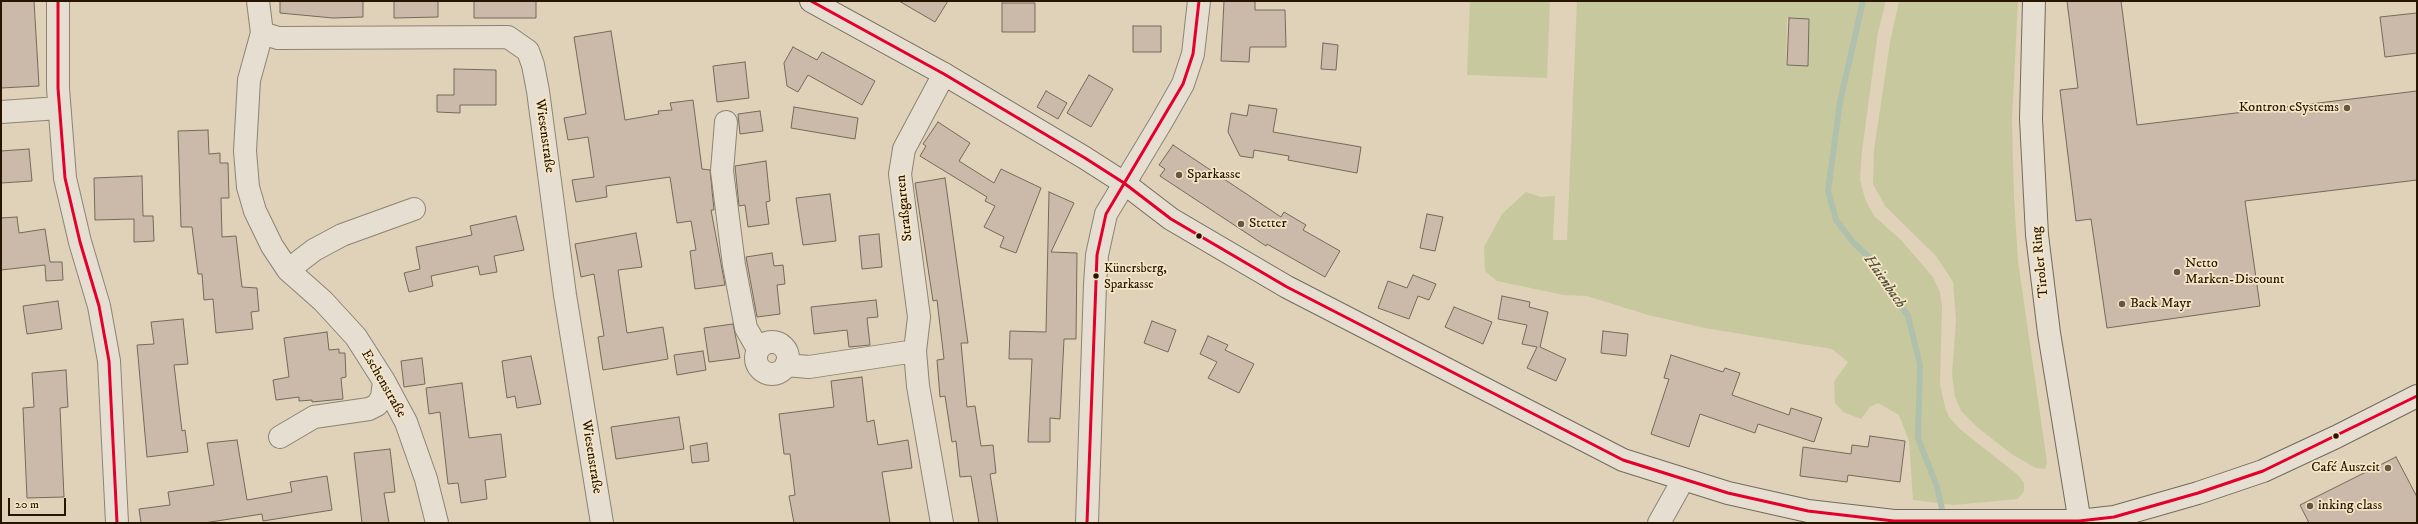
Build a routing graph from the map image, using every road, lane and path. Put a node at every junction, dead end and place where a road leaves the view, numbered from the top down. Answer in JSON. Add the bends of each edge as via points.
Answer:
{"nodes":[{"id":1,"x":58,"y":1,"type":"edge"},
{"id":2,"x":258,"y":1,"type":"edge"},
{"id":3,"x":811,"y":1,"type":"edge"},
{"id":4,"x":1199,"y":1,"type":"edge"},
{"id":5,"x":2034,"y":1,"type":"edge"},
{"id":6,"x":262,"y":33,"type":"junction"},
{"id":7,"x":944,"y":74,"type":"junction"},
{"id":8,"x":59,"y":108,"type":"junction"},
{"id":9,"x":1,"y":112,"type":"edge"},
{"id":10,"x":726,"y":122,"type":"dead end"},
{"id":11,"x":1124,"y":183,"type":"junction"},
{"id":12,"x":414,"y":209,"type":"dead end"},
{"id":13,"x":288,"y":270,"type":"junction"},
{"id":14,"x":915,"y":351,"type":"junction"},
{"id":15,"x":384,"y":381,"type":"junction"},
{"id":16,"x":2417,"y":396,"type":"edge"},
{"id":17,"x":280,"y":437,"type":"dead end"},
{"id":18,"x":1683,"y":480,"type":"junction"},
{"id":19,"x":1928,"y":522,"type":"edge"},
{"id":20,"x":1975,"y":522,"type":"edge"},
{"id":21,"x":2080,"y":522,"type":"edge"},
{"id":22,"x":117,"y":523,"type":"edge"},
{"id":23,"x":437,"y":523,"type":"edge"},
{"id":24,"x":602,"y":523,"type":"edge"},
{"id":25,"x":942,"y":523,"type":"edge"},
{"id":26,"x":1087,"y":523,"type":"edge"},
{"id":27,"x":1659,"y":523,"type":"edge"}],
"edges":[{"from":1,"to":8,"type":"street"},
{"from":2,"to":6,"type":"street"},
{"from":3,"to":7,"type":"street"},
{"from":4,"to":11,"type":"street","via":[[1198,27],[1190,67],[1172,105]]},
{"from":5,"to":21,"type":"street","name":"Tiroler Ring","via":[[2031,119],[2037,235],[2049,333]]},
{"from":6,"to":13,"type":"street","name":"Eschenstraße","via":[[249,80],[245,152],[248,187],[255,211],[272,246]]},
{"from":6,"to":24,"type":"street","name":"Wiesenstraße","via":[[294,39],[508,37],[528,51],[538,91],[565,295]]},
{"from":7,"to":11,"type":"street"},
{"from":7,"to":14,"type":"street","name":"Straßgarten","via":[[900,162],[900,188],[919,318]]},
{"from":8,"to":9,"type":"street"},
{"from":8,"to":22,"type":"street","via":[[65,178],[99,306],[109,361]]},
{"from":10,"to":14,"type":"street","via":[[722,171],[734,265],[746,328],[758,349],[772,342],[782,345],[787,355],[786,365],[809,367]]},
{"from":11,"to":18,"type":"street","via":[[1171,219],[1287,287],[1583,441],[1623,460]]},
{"from":11,"to":26,"type":"street","via":[[1106,214],[1098,255]]},
{"from":12,"to":13,"type":"street","via":[[342,235],[314,250]]},
{"from":13,"to":15,"type":"street","name":"Eschenstraße","via":[[323,301],[356,337]]},
{"from":14,"to":25,"type":"street","name":"Straßgarten","via":[[920,401]]},
{"from":15,"to":17,"type":"street","via":[[382,397],[377,405],[369,409],[314,417]]},
{"from":15,"to":23,"type":"street","name":"Eschenstraße","via":[[406,422],[426,479]]},
{"from":16,"to":21,"type":"street","via":[[2263,470],[2146,509]]},
{"from":18,"to":19,"type":"street","via":[[1808,511],[1894,521]]},
{"from":18,"to":27,"type":"street"},
{"from":19,"to":20,"type":"street"},
{"from":20,"to":21,"type":"street"}]}
